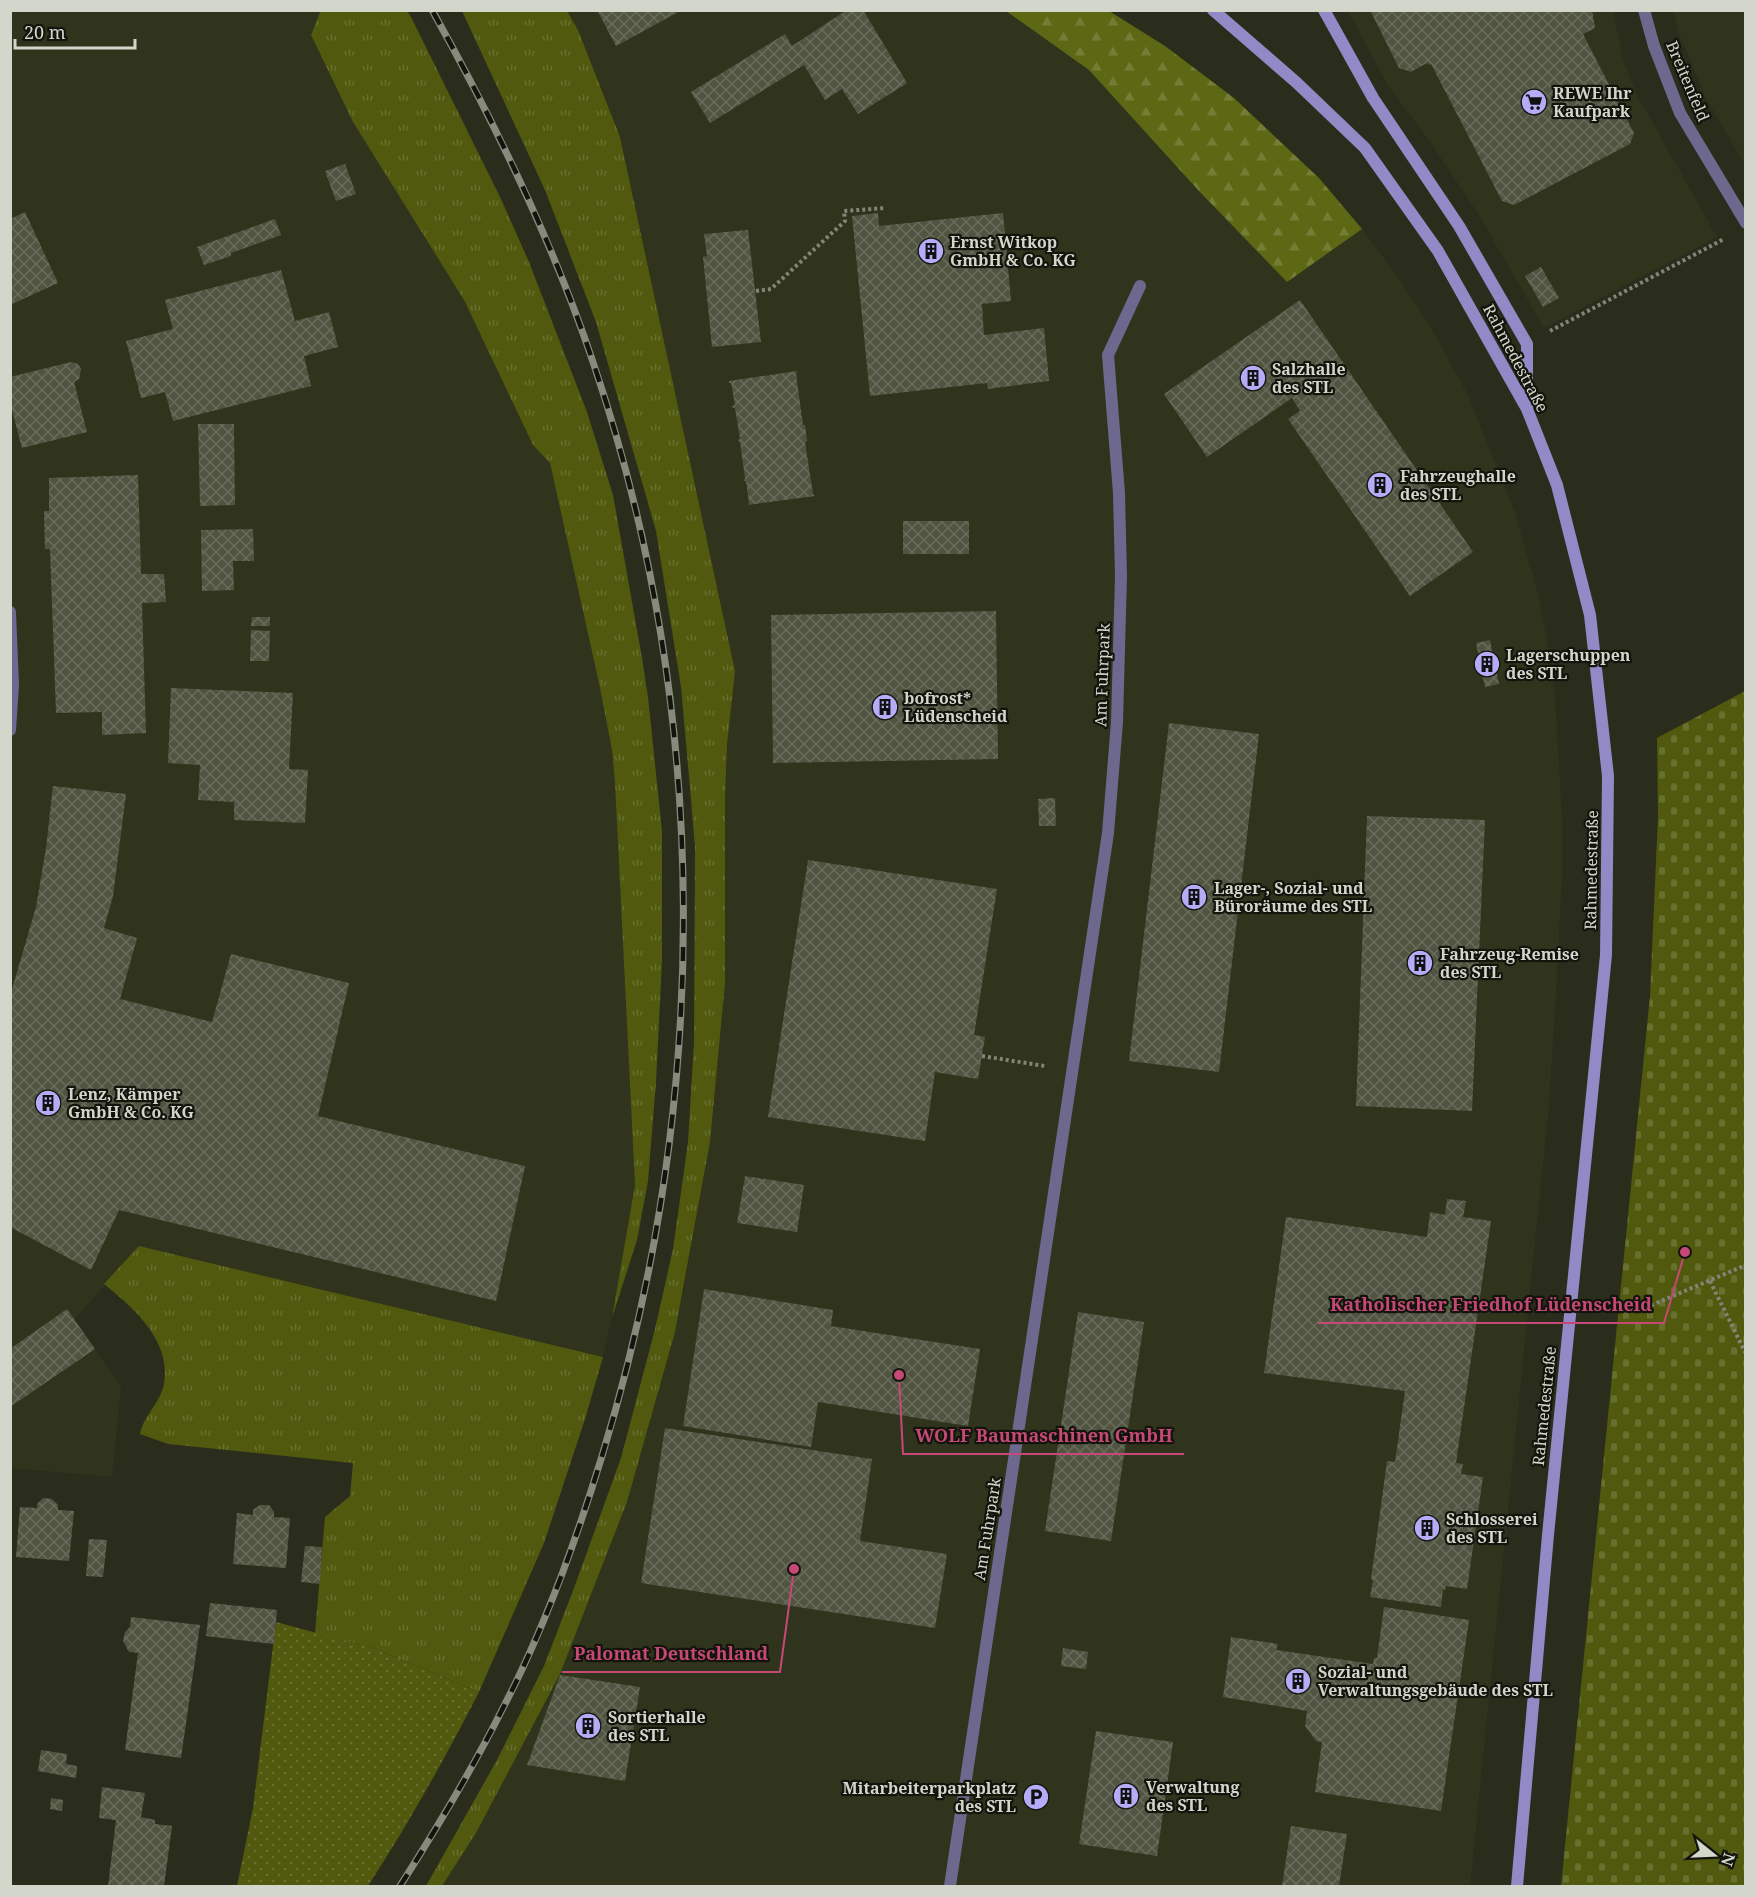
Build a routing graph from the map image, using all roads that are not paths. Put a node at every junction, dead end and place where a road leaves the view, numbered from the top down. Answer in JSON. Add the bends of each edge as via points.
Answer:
{"nodes":[{"id":1,"x":1213,"y":10,"type":"edge"},
{"id":2,"x":1323,"y":10,"type":"edge"},
{"id":3,"x":1644,"y":10,"type":"edge"},
{"id":4,"x":1746,"y":223,"type":"edge"},
{"id":5,"x":1140,"y":286,"type":"dead end"},
{"id":6,"x":1527,"y":409,"type":"junction"},
{"id":7,"x":10,"y":612,"type":"edge"},
{"id":8,"x":10,"y":730,"type":"edge"},
{"id":9,"x":950,"y":1887,"type":"edge"},
{"id":10,"x":1517,"y":1887,"type":"edge"}],
"edges":[{"from":1,"to":6,"type":"main road","name":"Rahmedestraße","via":[[1297,82],[1365,148],[1438,251]]},
{"from":2,"to":6,"type":"main road","via":[[1373,98],[1459,226],[1527,344]]},
{"from":3,"to":4,"type":"street","name":"Breitenfeld","via":[[1680,113]]},
{"from":5,"to":9,"type":"street","name":"Am Fuhrpark","via":[[1108,355],[1121,576],[1117,722],[1108,833]]},
{"from":6,"to":10,"type":"main road","name":"Rahmedestraße","via":[[1557,485],[1590,615],[1608,776],[1606,955]]},
{"from":7,"to":8,"type":"street"}]}
